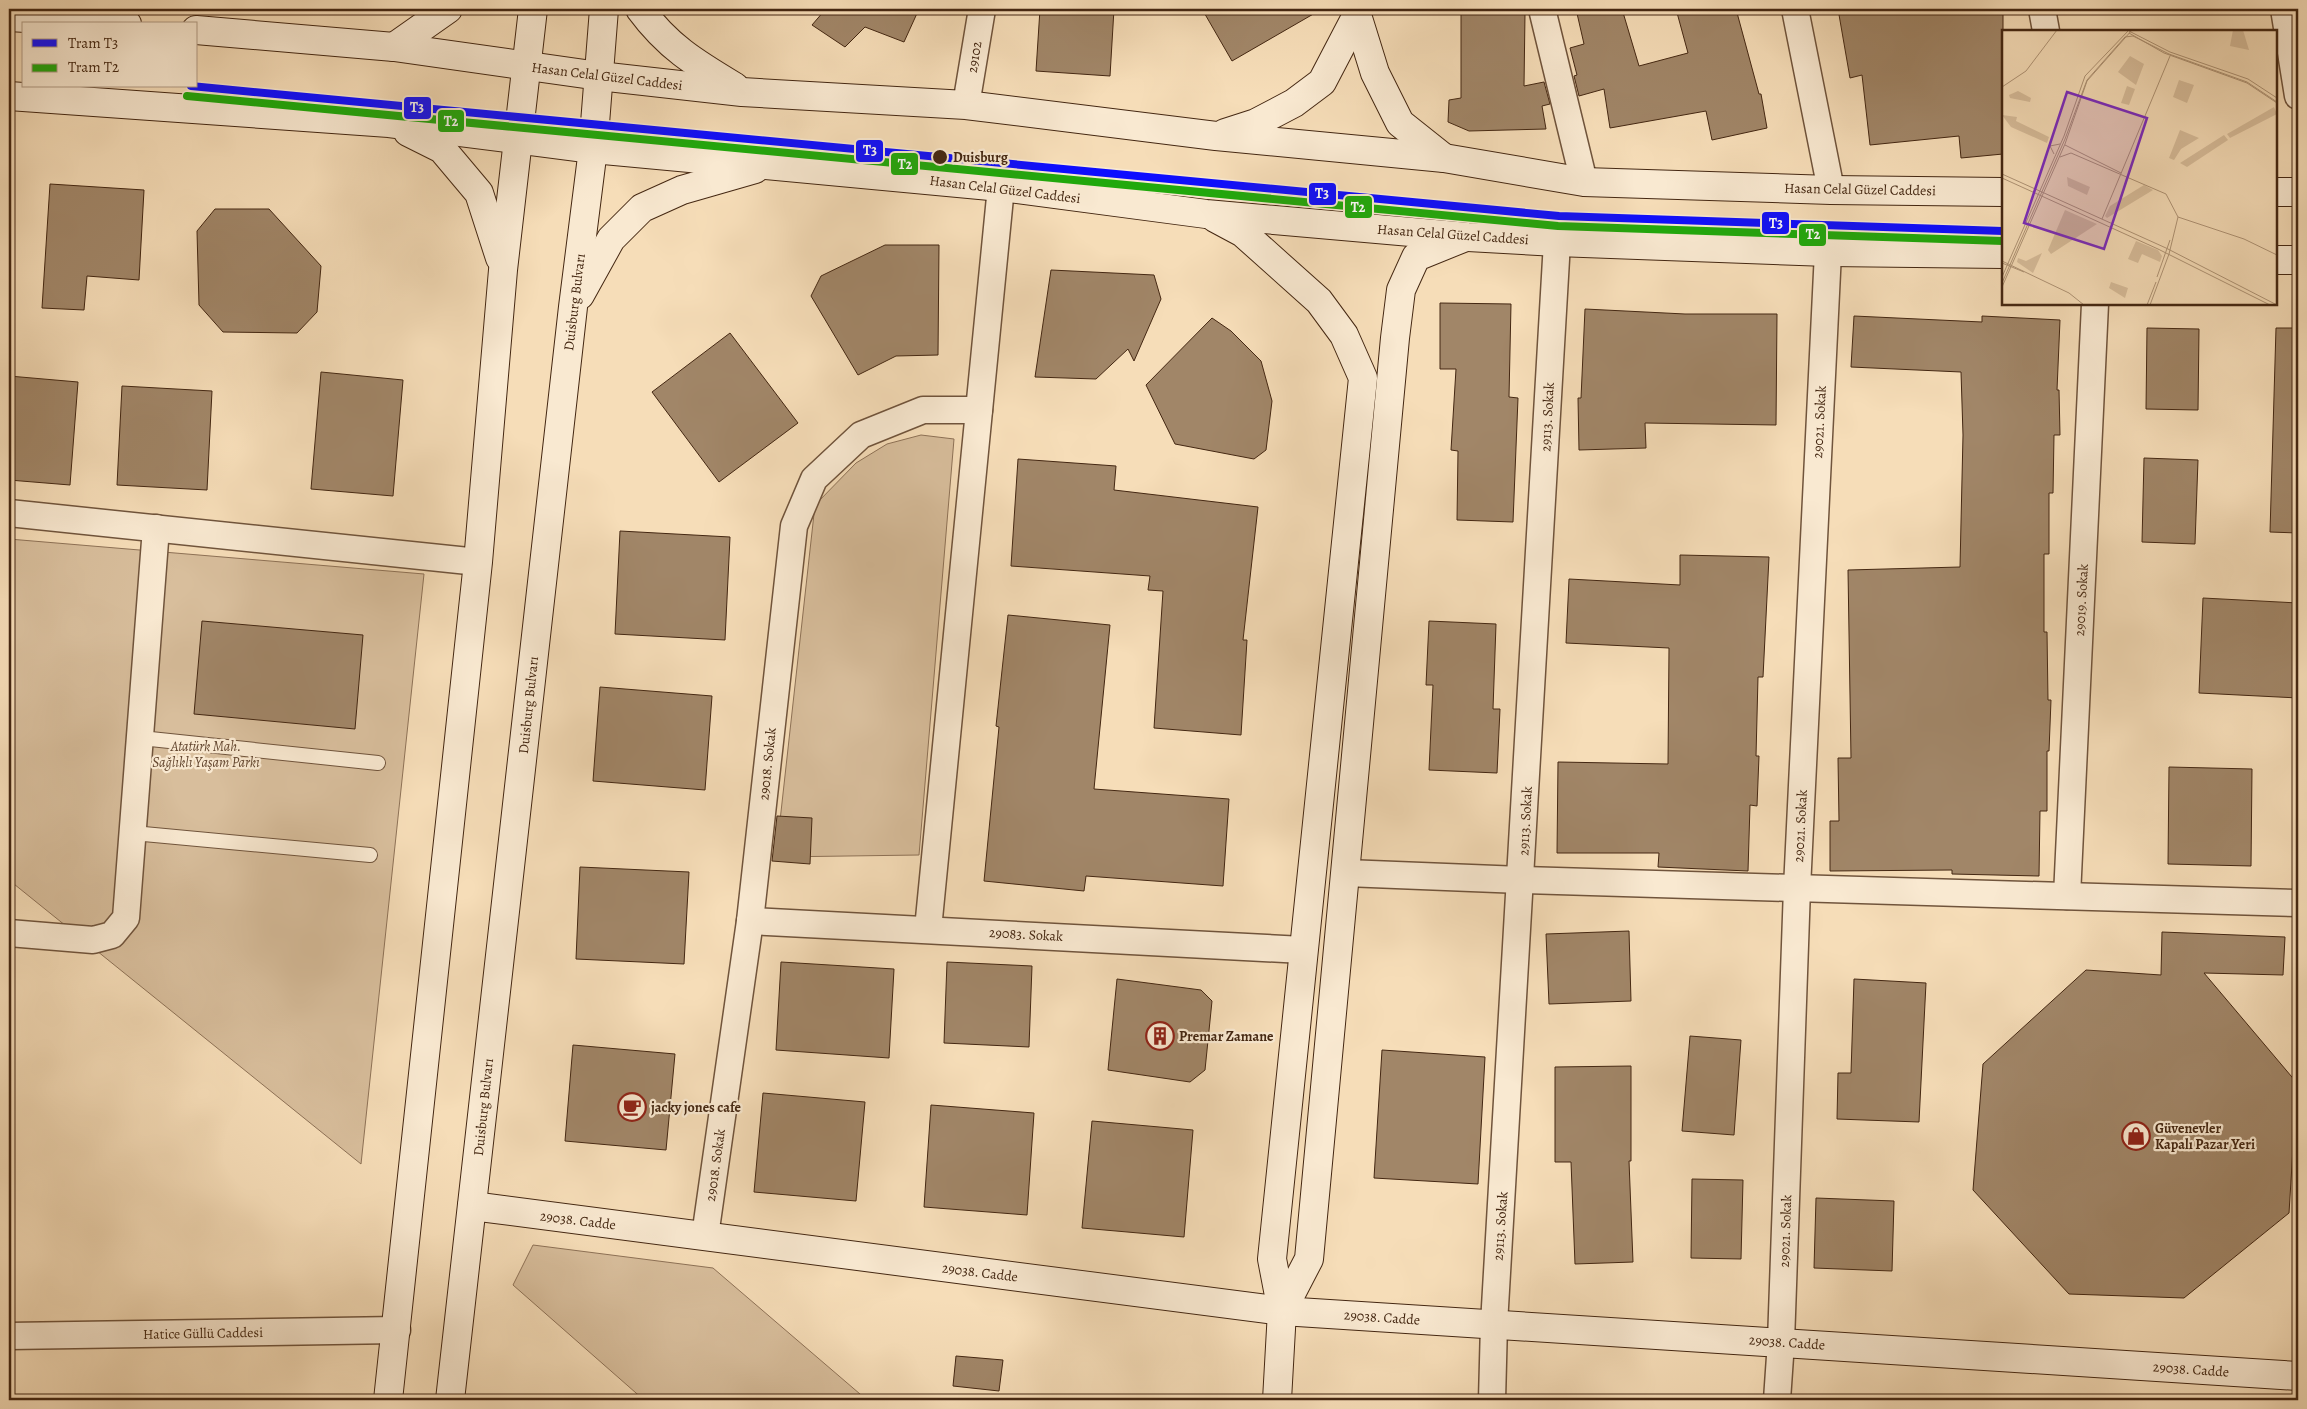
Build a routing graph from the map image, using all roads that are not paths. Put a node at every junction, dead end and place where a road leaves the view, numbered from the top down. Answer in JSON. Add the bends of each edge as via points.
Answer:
{"nodes":[{"id":1,"x":448,"y":9,"type":"edge"},
{"id":2,"x":533,"y":9,"type":"edge"},
{"id":3,"x":604,"y":9,"type":"edge"},
{"id":4,"x":640,"y":9,"type":"edge"},
{"id":5,"x":982,"y":9,"type":"edge"},
{"id":6,"x":1542,"y":9,"type":"edge"},
{"id":7,"x":1795,"y":9,"type":"edge"},
{"id":8,"x":2042,"y":9,"type":"edge"},
{"id":9,"x":2284,"y":9,"type":"edge"},
{"id":10,"x":1358,"y":12,"type":"edge"},
{"id":11,"x":9,"y":17,"type":"edge"},
{"id":12,"x":115,"y":18,"type":"edge"},
{"id":13,"x":198,"y":30,"type":"edge"},
{"id":14,"x":2046,"y":30,"type":"edge"},
{"id":15,"x":394,"y":47,"type":"junction"},
{"id":16,"x":525,"y":67,"type":"junction"},
{"id":17,"x":599,"y":76,"type":"junction"},
{"id":18,"x":742,"y":92,"type":"junction"},
{"id":19,"x":9,"y":96,"type":"edge"},
{"id":20,"x":2298,"y":96,"type":"edge"},
{"id":21,"x":966,"y":105,"type":"junction"},
{"id":22,"x":389,"y":122,"type":"junction"},
{"id":23,"x":1216,"y":136,"type":"junction"},
{"id":24,"x":519,"y":139,"type":"junction"},
{"id":25,"x":593,"y":148,"type":"junction"},
{"id":26,"x":1444,"y":158,"type":"junction"},
{"id":27,"x":771,"y":165,"type":"junction"},
{"id":28,"x":1584,"y":182,"type":"junction"},
{"id":29,"x":1001,"y":187,"type":"junction"},
{"id":30,"x":1831,"y":190,"type":"junction"},
{"id":31,"x":2002,"y":192,"type":"edge"},
{"id":32,"x":2277,"y":192,"type":"edge"},
{"id":33,"x":2298,"y":192,"type":"edge"},
{"id":34,"x":1206,"y":214,"type":"junction"},
{"id":35,"x":1468,"y":236,"type":"junction"},
{"id":36,"x":1557,"y":242,"type":"junction"},
{"id":37,"x":1828,"y":252,"type":"junction"},
{"id":38,"x":2002,"y":254,"type":"edge"},
{"id":39,"x":2277,"y":260,"type":"edge"},
{"id":40,"x":2298,"y":260,"type":"edge"},
{"id":41,"x":504,"y":270,"type":"junction"},
{"id":42,"x":2094,"y":305,"type":"edge"},
{"id":43,"x":573,"y":307,"type":"junction"},
{"id":44,"x":978,"y":410,"type":"junction"},
{"id":45,"x":9,"y":513,"type":"edge"},
{"id":46,"x":156,"y":528,"type":"junction"},
{"id":47,"x":478,"y":562,"type":"junction"},
{"id":48,"x":141,"y":738,"type":"junction"},
{"id":49,"x":378,"y":764,"type":"dead end"},
{"id":50,"x":133,"y":833,"type":"junction"},
{"id":51,"x":370,"y":855,"type":"dead end"},
{"id":52,"x":1346,"y":873,"type":"junction"},
{"id":53,"x":1521,"y":880,"type":"junction"},
{"id":54,"x":1796,"y":888,"type":"junction"},
{"id":55,"x":2067,"y":896,"type":"junction"},
{"id":56,"x":2298,"y":902,"type":"edge"},
{"id":57,"x":750,"y":921,"type":"junction"},
{"id":58,"x":928,"y":929,"type":"junction"},
{"id":59,"x":9,"y":933,"type":"edge"},
{"id":60,"x":1302,"y":950,"type":"junction"},
{"id":61,"x":472,"y":1206,"type":"junction"},
{"id":62,"x":705,"y":1236,"type":"junction"},
{"id":63,"x":1282,"y":1311,"type":"junction"},
{"id":64,"x":1494,"y":1324,"type":"junction"},
{"id":65,"x":397,"y":1330,"type":"junction"},
{"id":66,"x":9,"y":1336,"type":"edge"},
{"id":67,"x":1781,"y":1342,"type":"junction"},
{"id":68,"x":2298,"y":1376,"type":"edge"},
{"id":69,"x":388,"y":1400,"type":"edge"},
{"id":70,"x":450,"y":1400,"type":"edge"},
{"id":71,"x":1277,"y":1400,"type":"edge"},
{"id":72,"x":1492,"y":1400,"type":"edge"},
{"id":73,"x":1777,"y":1400,"type":"edge"}],
"edges":[{"from":1,"to":15,"type":"main road"},
{"from":2,"to":16,"type":"main road"},
{"from":3,"to":17,"type":"main road","name":"Duisburg Bulvarı"},
{"from":4,"to":18,"type":"main road","via":[[656,31],[686,58]]},
{"from":5,"to":21,"type":"street","name":"29102"},
{"from":6,"to":28,"type":"street"},
{"from":7,"to":30,"type":"street"},
{"from":8,"to":14,"type":"street"},
{"from":9,"to":20,"type":"street"},
{"from":10,"to":23,"type":"main road","via":[[1322,82],[1294,103],[1256,123]]},
{"from":10,"to":26,"type":"main road","via":[[1375,73],[1400,123]]},
{"from":11,"to":12,"type":"main road"},
{"from":13,"to":15,"type":"main road","name":"Hasan Celal Güzel Caddesi"},
{"from":15,"to":16,"type":"main road","name":"Hasan Celal Güzel Caddesi"},
{"from":16,"to":17,"type":"main road","name":"Hasan Celal Güzel Caddesi"},
{"from":16,"to":24,"type":"main road"},
{"from":17,"to":18,"type":"main road","name":"Hasan Celal Güzel Caddesi"},
{"from":17,"to":25,"type":"main road","name":"Duisburg Bulvarı"},
{"from":18,"to":21,"type":"main road","name":"Hasan Celal Güzel Caddesi"},
{"from":19,"to":22,"type":"main road","name":"Hasan Celal Güzel Caddesi"},
{"from":21,"to":23,"type":"main road","name":"Hasan Celal Güzel Caddesi"},
{"from":22,"to":24,"type":"main road","name":"Hasan Celal Güzel Caddesi"},
{"from":22,"to":41,"type":"main road","via":[[442,148],[462,169],[479,193]]},
{"from":23,"to":26,"type":"main road","name":"Hasan Celal Güzel Caddesi"},
{"from":24,"to":25,"type":"main road","name":"Hasan Celal Güzel Caddesi"},
{"from":24,"to":41,"type":"main road"},
{"from":25,"to":27,"type":"main road","name":"Hasan Celal Güzel Caddesi"},
{"from":25,"to":43,"type":"main road","name":"Duisburg Bulvarı"},
{"from":26,"to":28,"type":"main road","name":"Hasan Celal Güzel Caddesi"},
{"from":27,"to":29,"type":"main road","name":"Hasan Celal Güzel Caddesi"},
{"from":27,"to":43,"type":"main road","via":[[682,190],[642,208],[612,239]]},
{"from":28,"to":30,"type":"main road","name":"Hasan Celal Güzel Caddesi"},
{"from":29,"to":34,"type":"main road","name":"Hasan Celal Güzel Caddesi"},
{"from":29,"to":44,"type":"street"},
{"from":30,"to":31,"type":"main road","name":"Hasan Celal Güzel Caddesi"},
{"from":32,"to":33,"type":"main road"},
{"from":34,"to":35,"type":"main road","name":"Hasan Celal Güzel Caddesi"},
{"from":34,"to":60,"type":"main road","via":[[1243,233],[1319,301],[1344,335],[1363,378]]},
{"from":35,"to":36,"type":"main road","name":"Hasan Celal Güzel Caddesi"},
{"from":35,"to":52,"type":"main road","via":[[1416,257],[1402,290]]},
{"from":36,"to":37,"type":"main road","name":"Hasan Celal Güzel Caddesi"},
{"from":36,"to":53,"type":"street","name":"29113. Sokak"},
{"from":37,"to":38,"type":"main road","name":"Hasan Celal Güzel Caddesi"},
{"from":37,"to":54,"type":"street","name":"29021. Sokak"},
{"from":39,"to":40,"type":"main road"},
{"from":41,"to":47,"type":"main road"},
{"from":42,"to":55,"type":"street","name":"29019. Sokak"},
{"from":43,"to":61,"type":"main road","name":"Duisburg Bulvarı"},
{"from":44,"to":57,"type":"street","name":"29018. Sokak","via":[[923,410],[861,435],[814,479],[794,526]]},
{"from":44,"to":58,"type":"street"},
{"from":45,"to":46,"type":"street"},
{"from":46,"to":47,"type":"street"},
{"from":46,"to":48,"type":"street"},
{"from":47,"to":65,"type":"main road"},
{"from":48,"to":49,"type":"lane"},
{"from":48,"to":50,"type":"street"},
{"from":50,"to":51,"type":"lane"},
{"from":50,"to":59,"type":"street","via":[[126,918],[112,934],[93,940]]},
{"from":52,"to":53,"type":"street"},
{"from":52,"to":63,"type":"main road","via":[[1309,1259]]},
{"from":53,"to":54,"type":"street"},
{"from":53,"to":64,"type":"street","name":"29113. Sokak"},
{"from":54,"to":55,"type":"street"},
{"from":54,"to":67,"type":"street","name":"29021. Sokak"},
{"from":55,"to":56,"type":"street"},
{"from":57,"to":58,"type":"street","name":"29083. Sokak"},
{"from":57,"to":62,"type":"street","name":"29018. Sokak"},
{"from":58,"to":60,"type":"street","name":"29083. Sokak"},
{"from":60,"to":63,"type":"main road","via":[[1272,1259]]},
{"from":61,"to":62,"type":"main road","name":"29038. Cadde"},
{"from":61,"to":70,"type":"main road","name":"Duisburg Bulvarı"},
{"from":62,"to":63,"type":"main road","name":"29038. Cadde"},
{"from":63,"to":64,"type":"main road","name":"29038. Cadde"},
{"from":63,"to":71,"type":"main road"},
{"from":64,"to":67,"type":"main road","name":"29038. Cadde"},
{"from":64,"to":72,"type":"street","name":"29113. Sokak"},
{"from":65,"to":66,"type":"street","name":"Hatice Güllü Caddesi"},
{"from":65,"to":69,"type":"main road"},
{"from":67,"to":68,"type":"main road","name":"29038. Cadde"},
{"from":67,"to":73,"type":"street","name":"29021. Sokak"}]}
